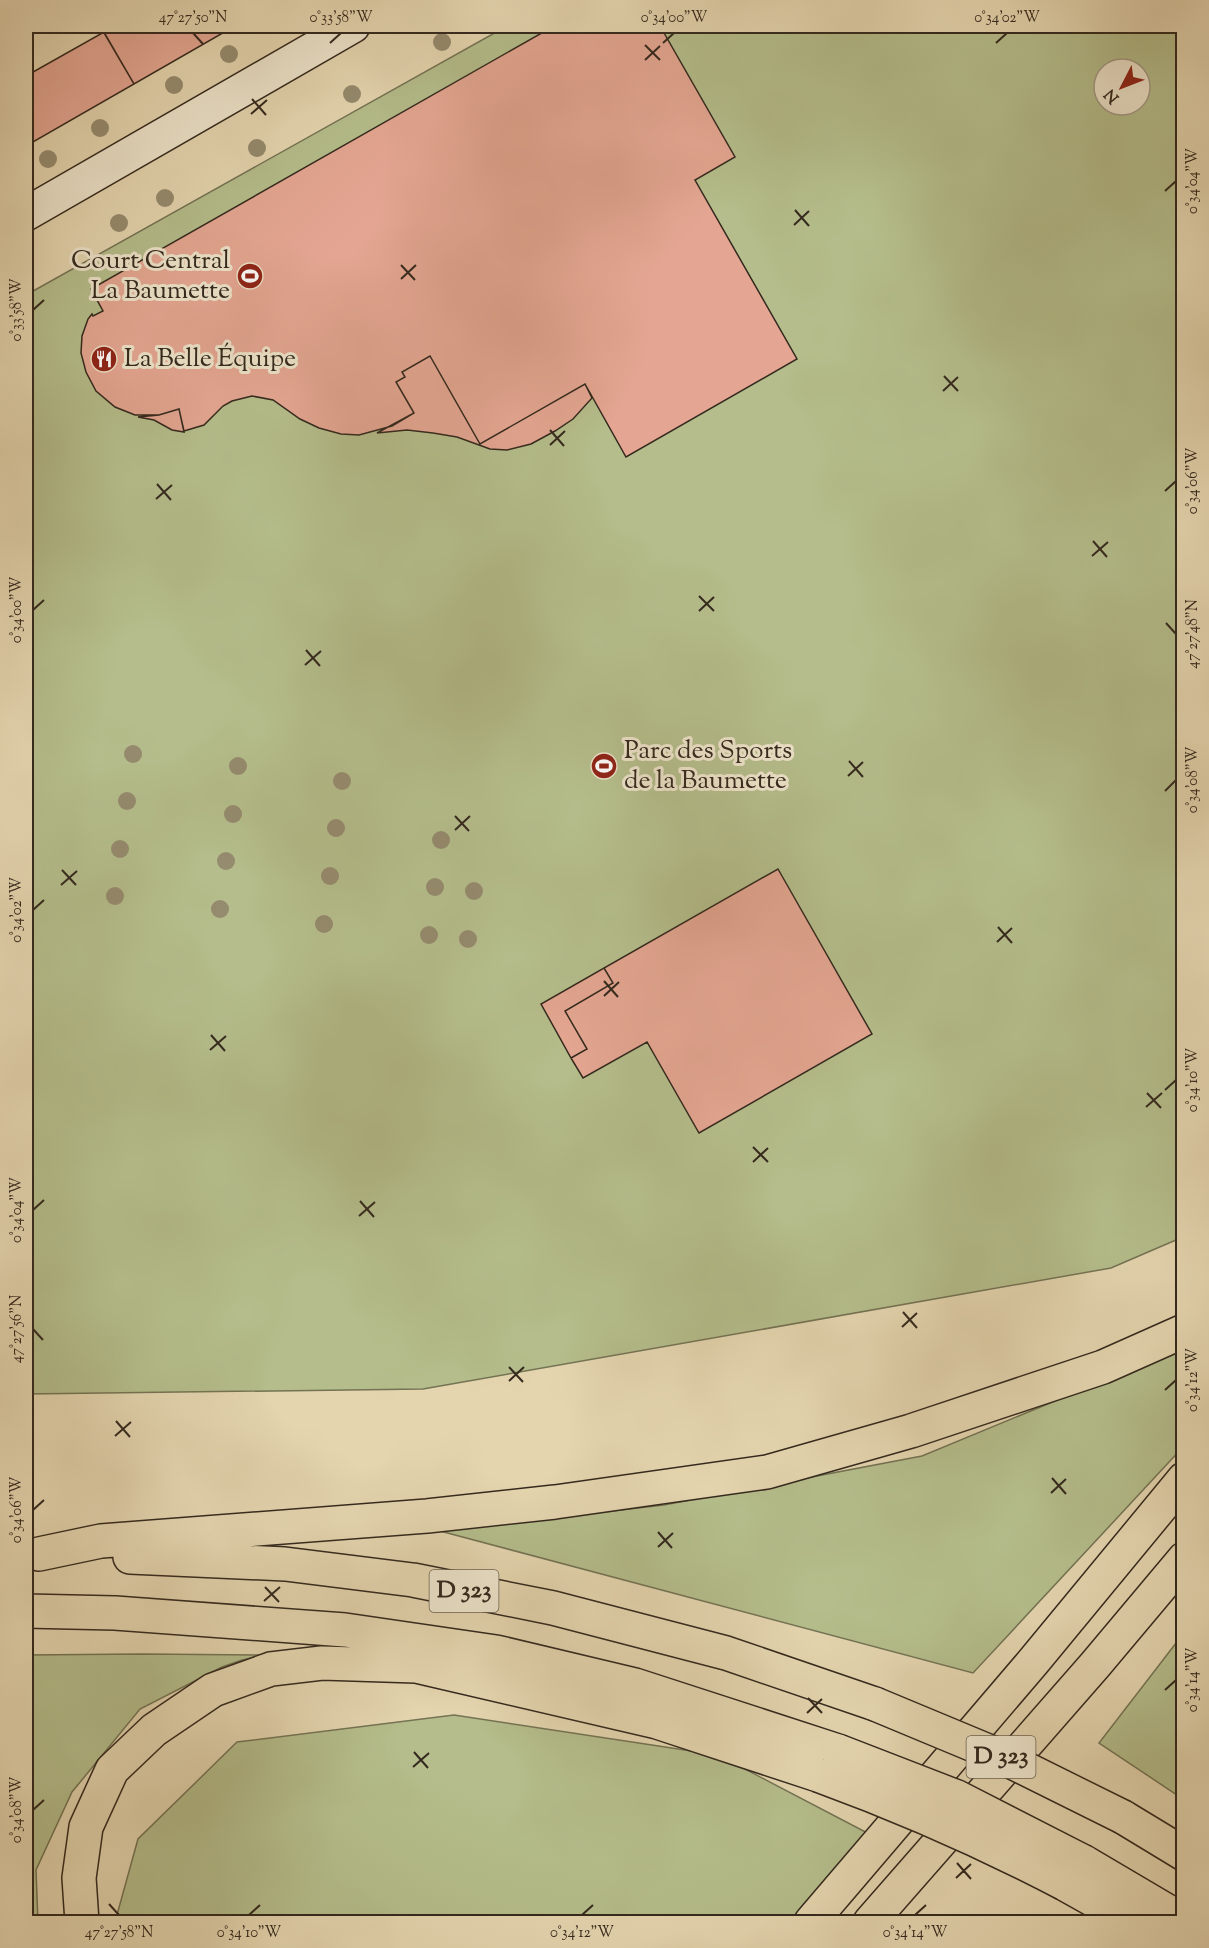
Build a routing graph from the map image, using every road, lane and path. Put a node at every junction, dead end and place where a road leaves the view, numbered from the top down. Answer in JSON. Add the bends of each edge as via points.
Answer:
{"nodes":[{"id":1,"x":353,"y":26,"type":"edge"},
{"id":2,"x":26,"y":214,"type":"edge"},
{"id":3,"x":1184,"y":1331,"type":"edge"},
{"id":4,"x":1184,"y":1479,"type":"edge"},
{"id":5,"x":32,"y":1554,"type":"edge"},
{"id":6,"x":1184,"y":1559,"type":"edge"},
{"id":7,"x":26,"y":1611,"type":"edge"},
{"id":8,"x":828,"y":1763,"type":"junction"},
{"id":9,"x":1184,"y":1854,"type":"edge"},
{"id":10,"x":1075,"y":1873,"type":"junction"},
{"id":11,"x":1184,"y":1921,"type":"edge"},
{"id":12,"x":82,"y":1923,"type":"edge"},
{"id":13,"x":811,"y":1923,"type":"edge"},
{"id":14,"x":870,"y":1923,"type":"edge"},
{"id":15,"x":1133,"y":1923,"type":"edge"}],
"edges":[{"from":1,"to":2,"type":"street"},
{"from":3,"to":5,"type":"highway","via":[[1092,1371],[911,1431],[767,1472],[544,1503],[416,1517],[101,1541]]},
{"from":4,"to":13,"type":"highway"},
{"from":5,"to":9,"type":"highway","number":"D 323","bridge":true,"via":[[285,1564],[413,1580],[553,1608],[726,1653],[942,1730],[1123,1816]]},
{"from":6,"to":14,"type":"highway"},
{"from":7,"to":8,"type":"highway","number":"D 323","via":[[115,1612],[345,1630],[496,1652],[635,1685]]},
{"from":8,"to":10,"type":"highway","number":"D 323","bridge":true,"via":[[957,1797]]},
{"from":8,"to":12,"type":"highway","via":[[417,1666],[322,1663],[271,1669],[213,1690],[154,1730],[112,1770],[86,1827],[79,1878]]},
{"from":10,"to":11,"type":"highway","number":"D 323"},
{"from":10,"to":15,"type":"highway"}]}
